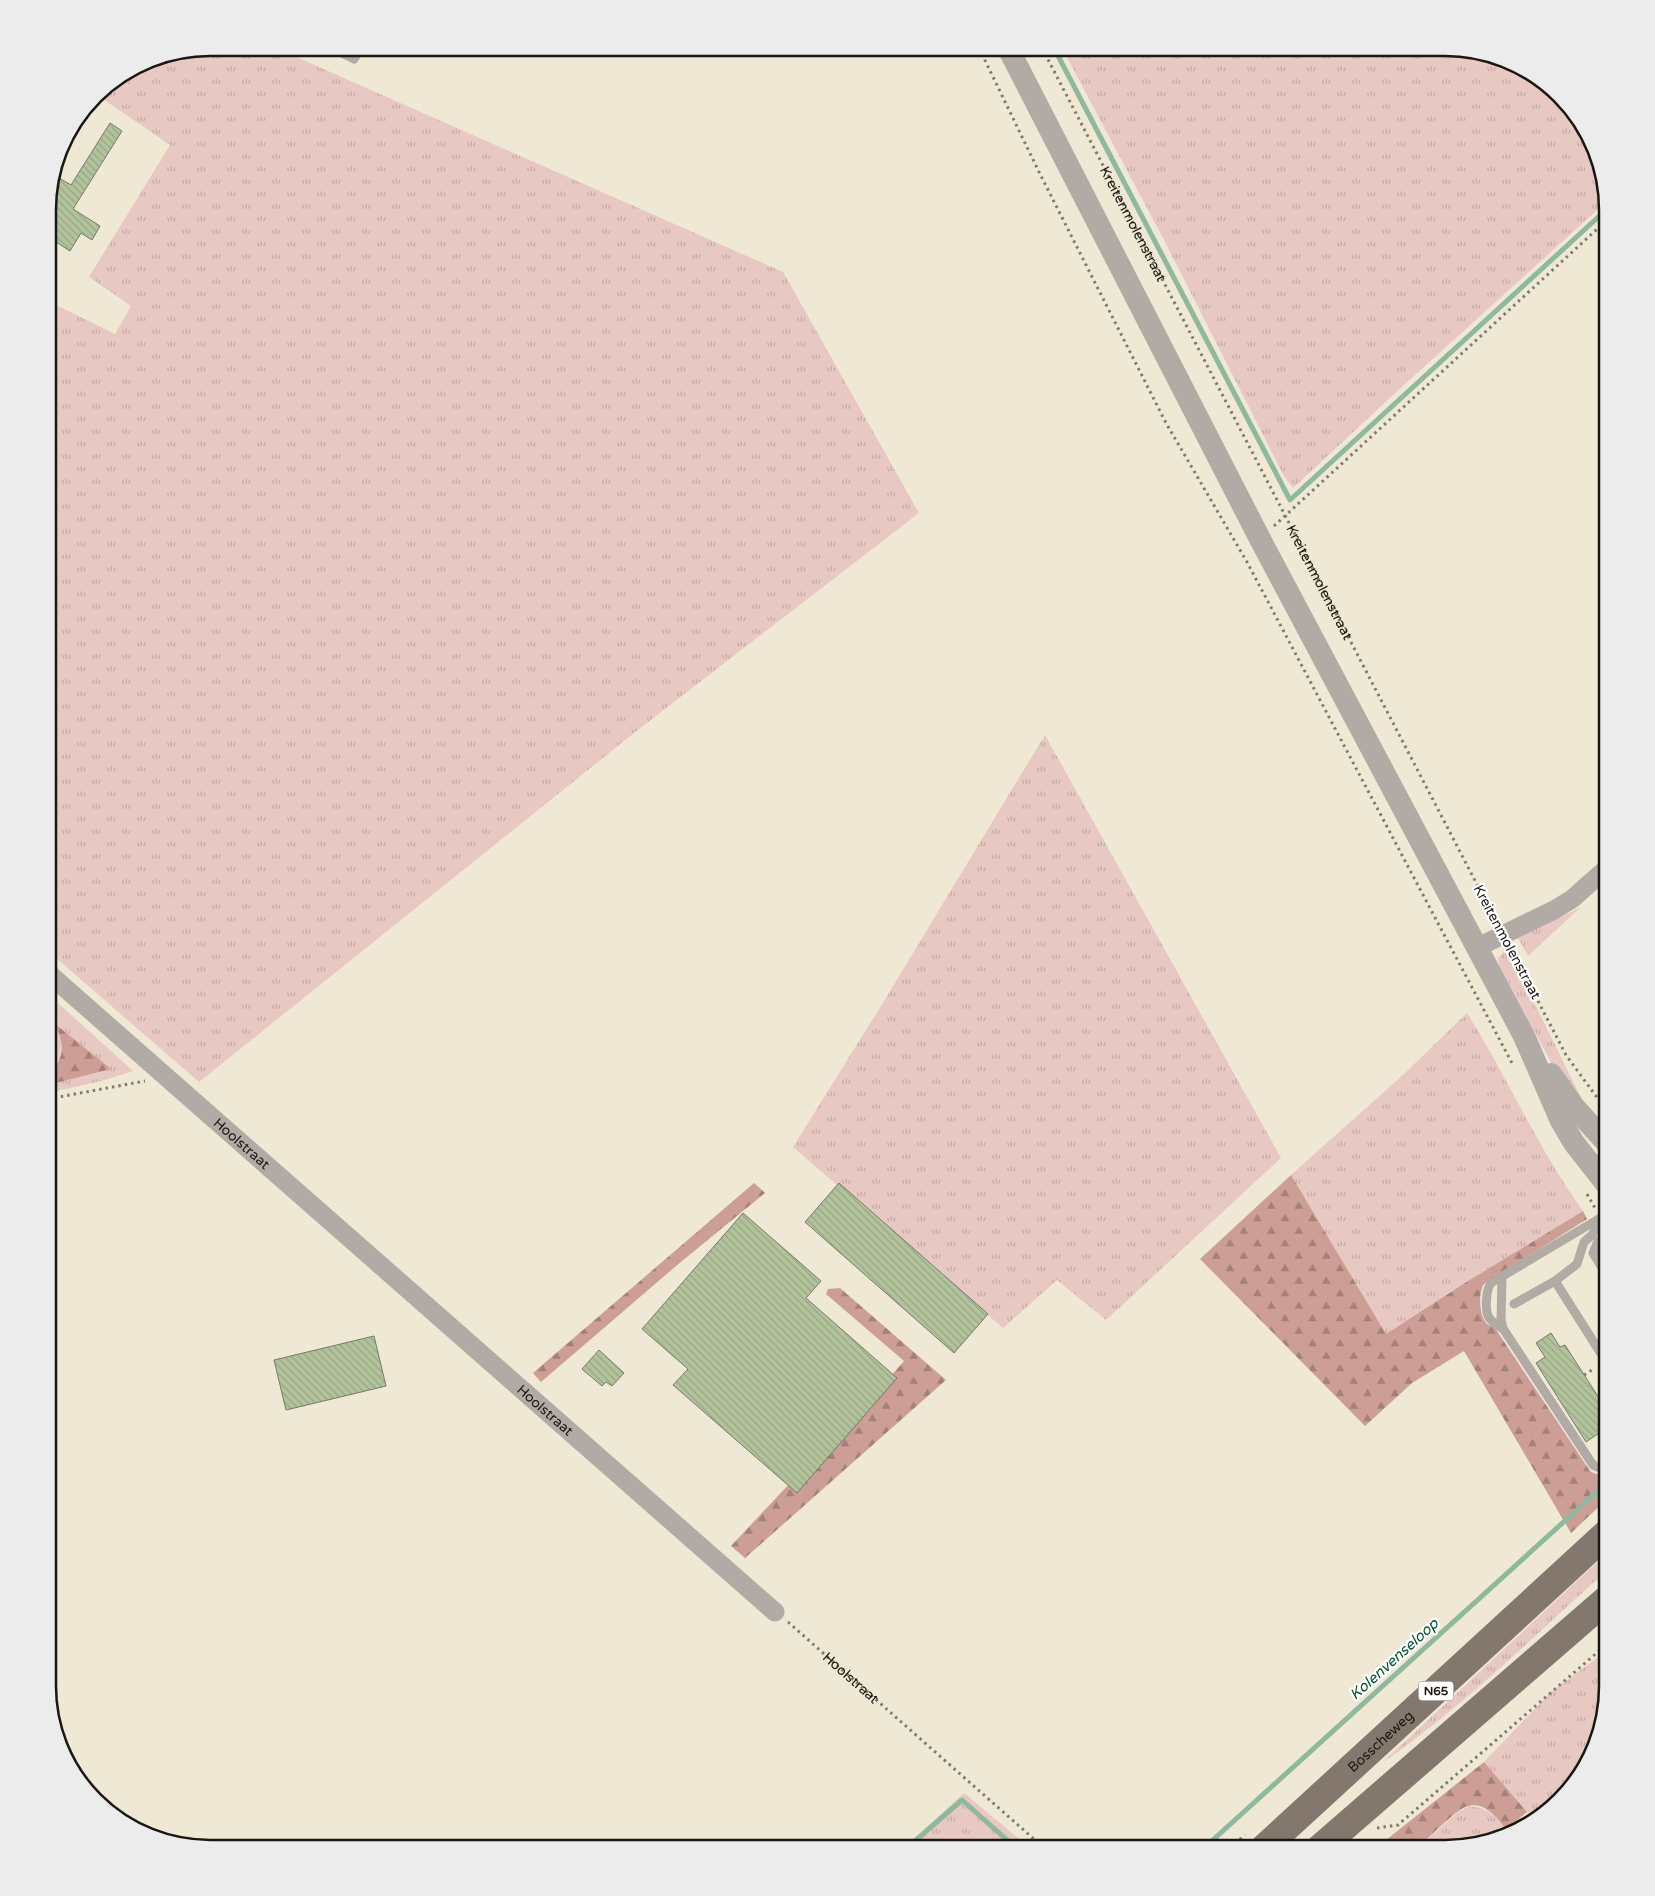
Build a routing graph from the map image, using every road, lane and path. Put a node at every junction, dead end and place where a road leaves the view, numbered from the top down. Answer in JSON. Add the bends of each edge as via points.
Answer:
{"nodes":[{"id":1,"x":347,"y":56,"type":"edge"},
{"id":2,"x":356,"y":56,"type":"edge"},
{"id":3,"x":983,"y":57,"type":"edge"},
{"id":4,"x":1012,"y":57,"type":"edge"},
{"id":5,"x":1047,"y":57,"type":"edge"},
{"id":6,"x":1599,"y":228,"type":"edge"},
{"id":7,"x":1286,"y":515,"type":"junction"},
{"id":8,"x":1260,"y":539,"type":"junction"},
{"id":9,"x":1599,"y":880,"type":"edge"},
{"id":10,"x":1504,"y":936,"type":"junction"},
{"id":11,"x":1476,"y":948,"type":"junction"},
{"id":12,"x":56,"y":981,"type":"edge"},
{"id":13,"x":1524,"y":1036,"type":"junction"},
{"id":14,"x":1515,"y":1068,"type":"dead end"},
{"id":15,"x":158,"y":1071,"type":"junction"},
{"id":16,"x":56,"y":1097,"type":"edge"},
{"id":17,"x":1599,"y":1099,"type":"edge"},
{"id":18,"x":1599,"y":1133,"type":"edge"},
{"id":19,"x":1599,"y":1174,"type":"edge"},
{"id":20,"x":1599,"y":1220,"type":"edge"},
{"id":21,"x":1599,"y":1225,"type":"edge"},
{"id":22,"x":1599,"y":1240,"type":"edge"},
{"id":23,"x":1599,"y":1262,"type":"edge"},
{"id":24,"x":1502,"y":1277,"type":"junction"},
{"id":25,"x":1555,"y":1281,"type":"junction"},
{"id":26,"x":1514,"y":1304,"type":"dead end"},
{"id":27,"x":1504,"y":1330,"type":"junction"},
{"id":28,"x":1599,"y":1349,"type":"edge"},
{"id":29,"x":1599,"y":1468,"type":"edge"},
{"id":30,"x":1599,"y":1540,"type":"edge"},
{"id":31,"x":1599,"y":1608,"type":"edge"},
{"id":32,"x":775,"y":1612,"type":"joint"},
{"id":33,"x":1599,"y":1652,"type":"edge"},
{"id":34,"x":1372,"y":1829,"type":"dead end"},
{"id":35,"x":1035,"y":1840,"type":"edge"},
{"id":36,"x":1273,"y":1840,"type":"edge"},
{"id":37,"x":1329,"y":1840,"type":"edge"}],
"edges":[{"from":1,"to":2,"type":"lane","via":[[354,60]]},
{"from":3,"to":14,"type":"path","via":[[1166,423],[1247,562]]},
{"from":4,"to":8,"type":"street"},
{"from":5,"to":7,"type":"path","name":"Kreitenmolenstraat"},
{"from":6,"to":7,"type":"path"},
{"from":7,"to":8,"type":"path"},
{"from":7,"to":10,"type":"path","name":"Kreitenmolenstraat"},
{"from":8,"to":11,"type":"street"},
{"from":9,"to":10,"type":"street"},
{"from":10,"to":11,"type":"street"},
{"from":10,"to":17,"type":"path","name":"Kreitenmolenstraat","via":[[1566,1055]]},
{"from":11,"to":13,"type":"street"},
{"from":12,"to":15,"type":"street","name":"Hoolstraat"},
{"from":13,"to":18,"type":"street","via":[[1575,1108]]},
{"from":13,"to":19,"type":"street","via":[[1561,1122]]},
{"from":15,"to":16,"type":"path","via":[[150,1080]]},
{"from":15,"to":32,"type":"street","name":"Hoolstraat"},
{"from":20,"to":24,"type":"lane"},
{"from":21,"to":25,"type":"lane","via":[[1584,1242],[1577,1264]]},
{"from":22,"to":23,"type":"lane","via":[[1593,1253]]},
{"from":24,"to":27,"type":"lane","via":[[1501,1320]]},
{"from":24,"to":27,"type":"lane","via":[[1488,1287],[1487,1311]]},
{"from":25,"to":26,"type":"lane"},
{"from":25,"to":28,"type":"lane"},
{"from":27,"to":29,"type":"lane","via":[[1592,1465]]},
{"from":30,"to":36,"type":"main road","name":"Bosscheweg","number":"N65"},
{"from":31,"to":37,"type":"main road"},
{"from":32,"to":35,"type":"path","name":"Hoolstraat"},
{"from":33,"to":34,"type":"path","via":[[1398,1825]]}]}
